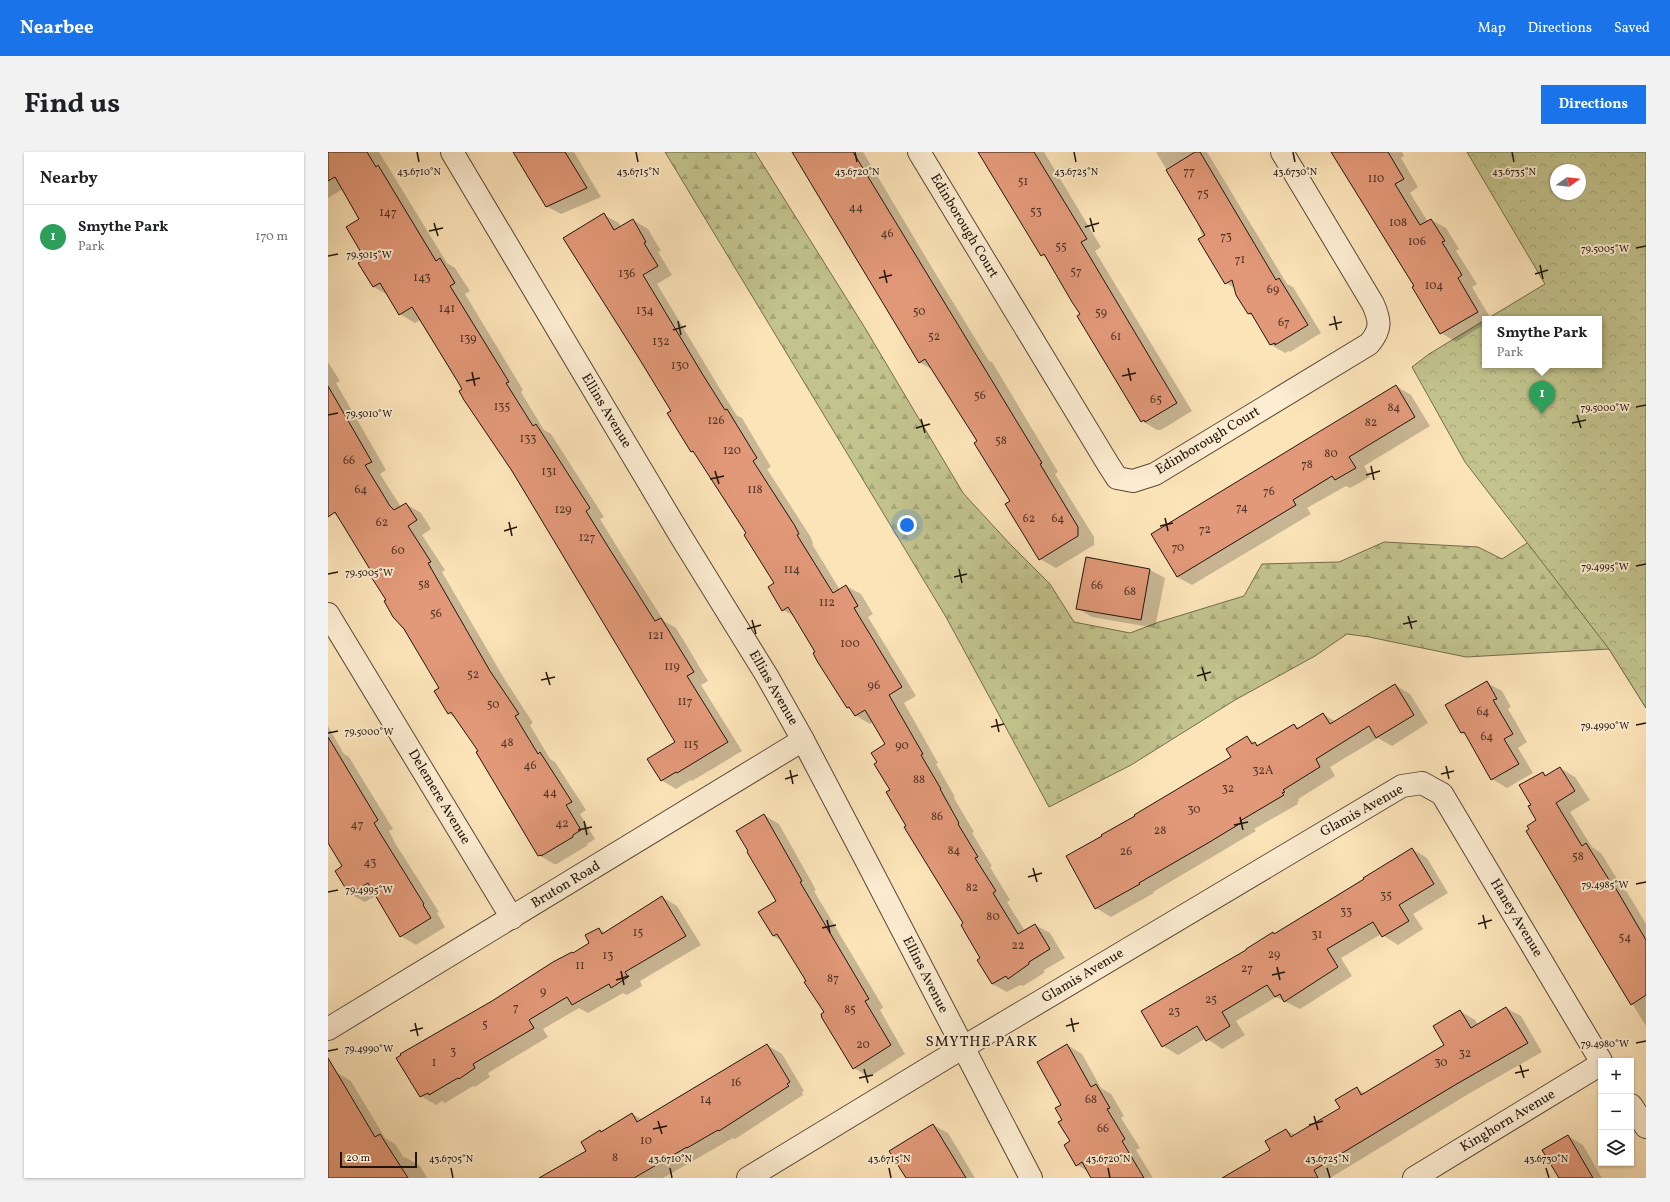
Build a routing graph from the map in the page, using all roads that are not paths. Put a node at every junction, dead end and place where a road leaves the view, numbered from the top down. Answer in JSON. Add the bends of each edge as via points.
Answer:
{"nodes":[{"id":1,"x":452,"y":152,"type":"edge"},
{"id":2,"x":919,"y":152,"type":"edge"},
{"id":3,"x":1282,"y":152,"type":"edge"},
{"id":4,"x":328,"y":614,"type":"edge"},
{"id":5,"x":803,"y":740,"type":"junction"},
{"id":6,"x":1422,"y":783,"type":"joint"},
{"id":7,"x":512,"y":918,"type":"junction"},
{"id":8,"x":328,"y":1028,"type":"edge"},
{"id":9,"x":962,"y":1048,"type":"junction"},
{"id":10,"x":1599,"y":1058,"type":"edge"},
{"id":11,"x":1598,"y":1064,"type":"edge"},
{"id":12,"x":1634,"y":1109,"type":"edge"},
{"id":13,"x":1646,"y":1127,"type":"edge"},
{"id":14,"x":748,"y":1178,"type":"edge"},
{"id":15,"x":1031,"y":1178,"type":"edge"},
{"id":16,"x":1414,"y":1178,"type":"edge"}],
"edges":[{"from":1,"to":5,"type":"street","name":"Ellins Avenue"},
{"from":2,"to":3,"type":"street","name":"Edinborough Court","via":[[1117,478],[1132,481],[1155,474],[1370,344],[1376,337],[1379,328],[1374,304]]},
{"from":4,"to":7,"type":"street","name":"Delemere Avenue"},
{"from":5,"to":7,"type":"street","name":"Bruton Road"},
{"from":5,"to":9,"type":"street","name":"Ellins Avenue"},
{"from":6,"to":9,"type":"street","name":"Glamis Avenue","via":[[1402,786]]},
{"from":6,"to":10,"type":"street","name":"Haney Avenue","via":[[1442,794]]},
{"from":7,"to":8,"type":"street","name":"Bruton Road"},
{"from":9,"to":14,"type":"street","name":"Glamis Avenue"},
{"from":9,"to":15,"type":"street","name":"Ellins Avenue"},
{"from":11,"to":16,"type":"street","name":"Kinghorn Avenue"},
{"from":12,"to":13,"type":"street"}]}
